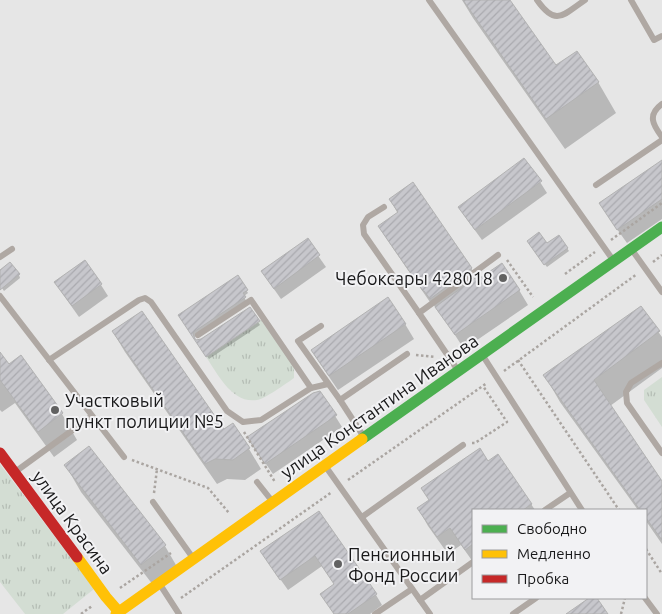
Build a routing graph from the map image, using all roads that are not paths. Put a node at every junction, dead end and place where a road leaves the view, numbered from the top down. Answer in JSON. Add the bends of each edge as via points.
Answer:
{"nodes":[{"id":1,"x":429,"y":0,"type":"edge"},
{"id":2,"x":537,"y":0,"type":"edge"},
{"id":3,"x":585,"y":0,"type":"edge"},
{"id":4,"x":631,"y":0,"type":"edge"},
{"id":5,"x":662,"y":36,"type":"edge"},
{"id":6,"x":662,"y":104,"type":"edge"},
{"id":7,"x":662,"y":138,"type":"edge"},
{"id":8,"x":596,"y":185,"type":"dead end"},
{"id":9,"x":384,"y":207,"type":"dead end"},
{"id":10,"x":662,"y":228,"type":"edge"},
{"id":11,"x":12,"y":249,"type":"dead end"},
{"id":12,"x":632,"y":249,"type":"junction"},
{"id":13,"x":498,"y":255,"type":"road end"},
{"id":14,"x":0,"y":257,"type":"edge"},
{"id":15,"x":614,"y":262,"type":"junction"},
{"id":16,"x":662,"y":292,"type":"edge"},
{"id":17,"x":0,"y":296,"type":"edge"},
{"id":18,"x":419,"y":313,"type":"junction"},
{"id":19,"x":321,"y":326,"type":"dead end"},
{"id":20,"x":198,"y":335,"type":"dead end"},
{"id":21,"x":407,"y":354,"type":"road end"},
{"id":22,"x":482,"y":355,"type":"junction"},
{"id":23,"x":49,"y":360,"type":"junction"},
{"id":24,"x":662,"y":363,"type":"edge"},
{"id":25,"x":459,"y":371,"type":"junction"},
{"id":26,"x":328,"y":384,"type":"junction"},
{"id":27,"x":311,"y":388,"type":"junction"},
{"id":28,"x":340,"y":400,"type":"junction"},
{"id":29,"x":92,"y":416,"type":"junction"},
{"id":30,"x":364,"y":437,"type":"junction"},
{"id":31,"x":463,"y":445,"type":"road end"},
{"id":32,"x":0,"y":452,"type":"edge"},
{"id":33,"x":662,"y":453,"type":"edge"},
{"id":34,"x":124,"y":457,"type":"road end"},
{"id":35,"x":326,"y":466,"type":"junction"},
{"id":36,"x":14,"y":472,"type":"junction"},
{"id":37,"x":257,"y":482,"type":"dead end"},
{"id":38,"x":570,"y":493,"type":"junction"},
{"id":39,"x":153,"y":502,"type":"road end"},
{"id":40,"x":273,"y":502,"type":"junction"},
{"id":41,"x":547,"y":509,"type":"edge"},
{"id":42,"x":581,"y":509,"type":"edge"},
{"id":43,"x":362,"y":517,"type":"junction"},
{"id":44,"x":194,"y":559,"type":"junction"},
{"id":45,"x":472,"y":563,"type":"edge"},
{"id":46,"x":160,"y":583,"type":"junction"},
{"id":47,"x":412,"y":589,"type":"junction"},
{"id":48,"x":535,"y":599,"type":"edge"},
{"id":49,"x":646,"y":599,"type":"edge"},
{"id":50,"x":420,"y":600,"type":"junction"},
{"id":51,"x":117,"y":613,"type":"edge"},
{"id":52,"x":179,"y":614,"type":"edge"},
{"id":53,"x":375,"y":614,"type":"edge"},
{"id":54,"x":430,"y":614,"type":"edge"},
{"id":55,"x":513,"y":614,"type":"edge"},
{"id":56,"x":657,"y":614,"type":"edge"}],
"edges":[{"from":1,"to":15,"type":"lane"},
{"from":2,"to":3,"type":"lane","via":[[549,14],[559,16]]},
{"from":4,"to":5,"type":"lane","via":[[654,40]]},
{"from":6,"to":7,"type":"lane","via":[[652,116]]},
{"from":7,"to":8,"type":"lane"},
{"from":9,"to":18,"type":"lane","via":[[368,217],[363,225],[364,234]]},
{"from":10,"to":12,"type":"street","name":"улица Константина Иванова"},
{"from":11,"to":14,"type":"lane"},
{"from":12,"to":15,"type":"street","name":"улица Константина Иванова"},
{"from":12,"to":16,"type":"lane"},
{"from":13,"to":18,"type":"lane"},
{"from":15,"to":22,"type":"street","name":"улица Константина Иванова"},
{"from":17,"to":23,"type":"lane"},
{"from":18,"to":25,"type":"lane"},
{"from":19,"to":26,"type":"lane","via":[[298,341]]},
{"from":20,"to":27,"type":"lane","via":[[251,300]]},
{"from":21,"to":28,"type":"lane"},
{"from":22,"to":25,"type":"street","name":"улица Константина Иванова"},
{"from":22,"to":38,"type":"lane"},
{"from":23,"to":27,"type":"lane","via":[[145,298],[151,302],[227,412],[242,422],[261,420]]},
{"from":23,"to":29,"type":"lane"},
{"from":24,"to":33,"type":"lane","via":[[631,383],[626,392],[627,402]]},
{"from":25,"to":30,"type":"street","name":"улица Константина Иванова"},
{"from":26,"to":27,"type":"lane"},
{"from":26,"to":28,"type":"lane"},
{"from":28,"to":30,"type":"lane"},
{"from":29,"to":34,"type":"lane"},
{"from":29,"to":36,"type":"lane"},
{"from":30,"to":35,"type":"street","name":"улица Константина Иванова"},
{"from":31,"to":43,"type":"lane"},
{"from":32,"to":36,"type":"street","name":"улица Красина"},
{"from":35,"to":40,"type":"street","name":"улица Константина Иванова"},
{"from":35,"to":43,"type":"lane"},
{"from":36,"to":51,"type":"street","name":"улица Красина"},
{"from":37,"to":40,"type":"lane"},
{"from":38,"to":41,"type":"lane"},
{"from":38,"to":42,"type":"lane"},
{"from":39,"to":44,"type":"lane"},
{"from":40,"to":44,"type":"street","name":"улица Константина Иванова"},
{"from":43,"to":47,"type":"lane"},
{"from":44,"to":46,"type":"street","name":"улица Константина Иванова"},
{"from":45,"to":50,"type":"lane"},
{"from":46,"to":51,"type":"street","name":"улица Константина Иванова"},
{"from":46,"to":52,"type":"lane"},
{"from":47,"to":50,"type":"lane"},
{"from":47,"to":53,"type":"lane"},
{"from":48,"to":55,"type":"lane"},
{"from":49,"to":56,"type":"lane"},
{"from":50,"to":54,"type":"lane"}]}
